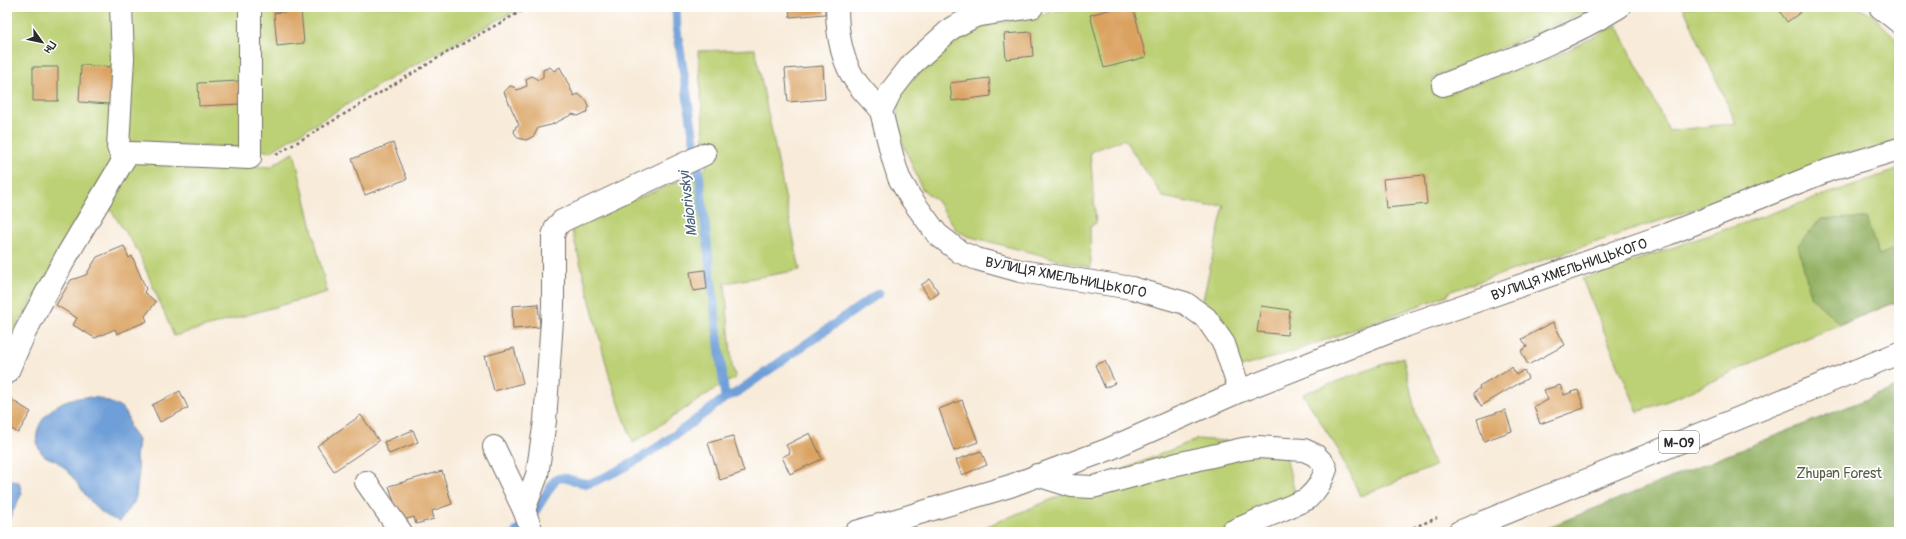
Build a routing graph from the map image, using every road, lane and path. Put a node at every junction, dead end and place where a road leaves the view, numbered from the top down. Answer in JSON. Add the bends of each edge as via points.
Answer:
{"nodes":[{"id":1,"x":121,"y":7,"type":"edge"},
{"id":2,"x":250,"y":7,"type":"edge"},
{"id":3,"x":529,"y":7,"type":"edge"},
{"id":4,"x":836,"y":7,"type":"edge"},
{"id":5,"x":1032,"y":7,"type":"edge"},
{"id":6,"x":1619,"y":7,"type":"edge"},
{"id":7,"x":1880,"y":7,"type":"edge"},
{"id":8,"x":976,"y":12,"type":"edge"},
{"id":9,"x":1899,"y":22,"type":"edge"},
{"id":10,"x":1443,"y":85,"type":"dead end"},
{"id":11,"x":882,"y":111,"type":"junction"},
{"id":12,"x":1899,"y":149,"type":"edge"},
{"id":13,"x":700,"y":156,"type":"dead end"},
{"id":14,"x":250,"y":158,"type":"junction"},
{"id":15,"x":123,"y":159,"type":"junction"},
{"id":16,"x":1899,"y":353,"type":"edge"},
{"id":17,"x":7,"y":373,"type":"edge"},
{"id":18,"x":1240,"y":391,"type":"junction"},
{"id":19,"x":494,"y":447,"type":"dead end"},
{"id":20,"x":1037,"y":476,"type":"junction"},
{"id":21,"x":366,"y":482,"type":"dead end"},
{"id":22,"x":528,"y":520,"type":"edge"},
{"id":23,"x":401,"y":532,"type":"edge"},
{"id":24,"x":856,"y":532,"type":"edge"},
{"id":25,"x":1231,"y":532,"type":"edge"},
{"id":26,"x":1459,"y":532,"type":"edge"}],
"edges":[{"from":1,"to":15,"type":"street","via":[[123,58],[118,147]]},
{"from":2,"to":14,"type":"street"},
{"from":3,"to":14,"type":"path","via":[[453,49],[271,158]]},
{"from":4,"to":11,"type":"street","via":[[842,54],[857,83]]},
{"from":5,"to":8,"type":"street"},
{"from":6,"to":10,"type":"street","via":[[1546,45]]},
{"from":7,"to":9,"type":"street"},
{"from":8,"to":11,"type":"street","via":[[952,28],[912,64],[891,90]]},
{"from":11,"to":18,"type":"street","name":"ВУЛИЦЯ ХМЕЛЬНИЦЬКОГО","via":[[892,159],[910,197],[937,234],[960,252],[1020,271],[1132,288],[1185,303],[1206,318],[1224,344]]},
{"from":12,"to":18,"type":"street","name":"ВУЛИЦЯ ХМЕЛЬНИЦЬКОГО","via":[[1829,170],[1668,234],[1399,328]]},
{"from":13,"to":22,"type":"street","via":[[562,221],[556,227],[553,236],[553,306],[545,421]]},
{"from":14,"to":15,"type":"street","via":[[131,153]]},
{"from":15,"to":17,"type":"street","via":[[25,332]]},
{"from":16,"to":26,"type":"street","number":"М-09"},
{"from":18,"to":20,"type":"street","name":"ВУЛИЦЯ ХМЕЛЬНИЦЬКОГО","via":[[1107,450]]},
{"from":19,"to":22,"type":"street"},
{"from":20,"to":24,"type":"street","name":"ВУЛИЦЯ ХМЕЛЬНИЦЬКОГО"},
{"from":20,"to":25,"type":"street","via":[[1072,486],[1093,487],[1177,464],[1258,447],[1304,450],[1315,455],[1323,463],[1326,469],[1323,479],[1307,499]]},
{"from":21,"to":23,"type":"street"}]}
